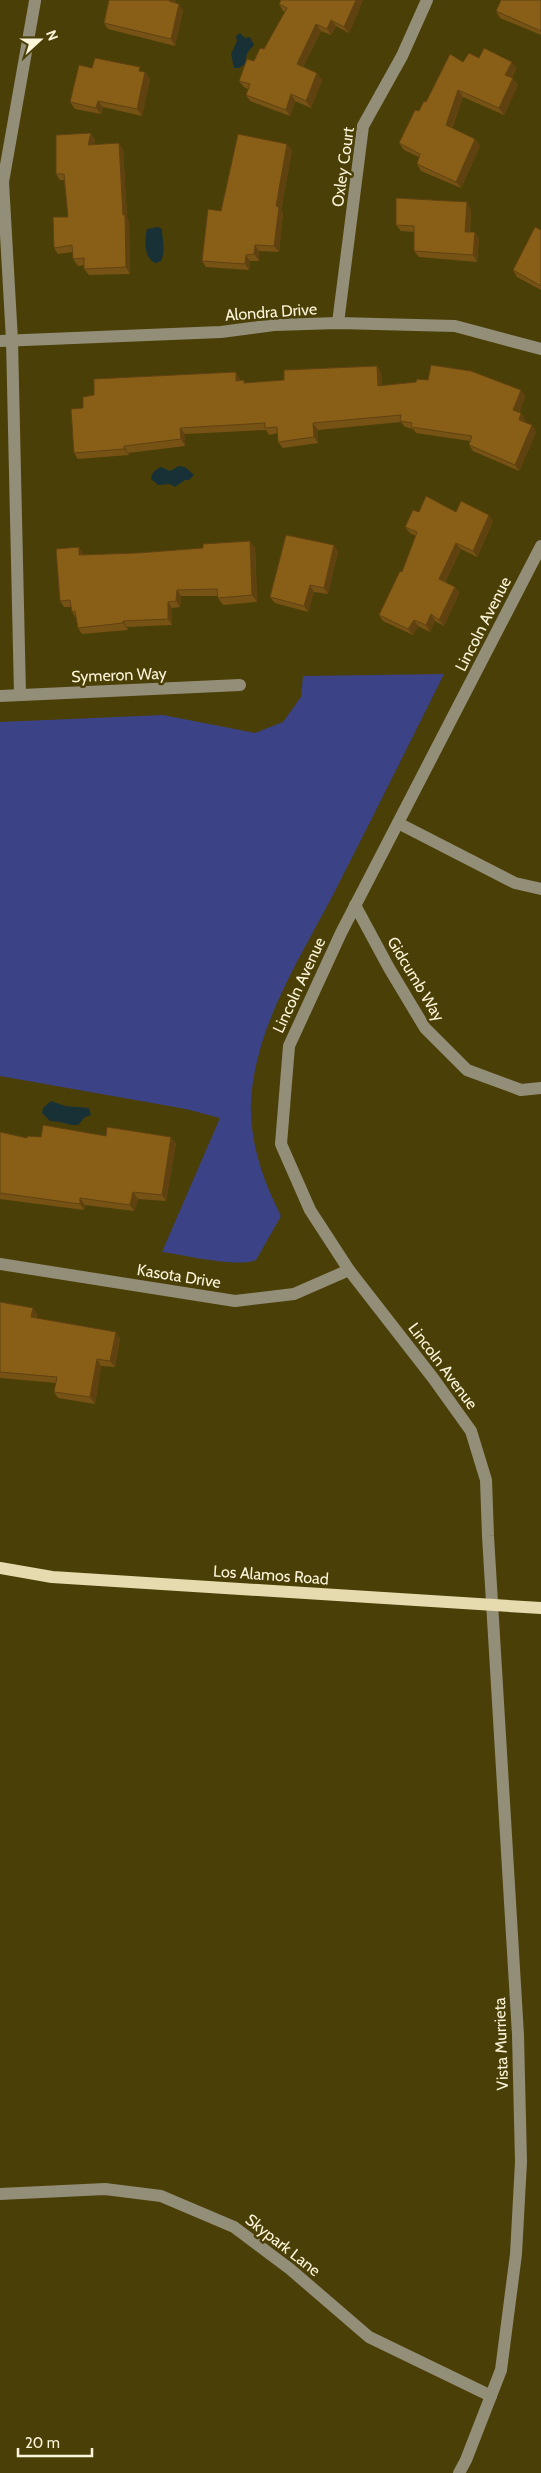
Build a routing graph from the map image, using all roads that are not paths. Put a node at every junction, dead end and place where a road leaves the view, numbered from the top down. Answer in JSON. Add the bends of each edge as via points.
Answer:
{"nodes":[{"id":1,"x":427,"y":0,"type":"edge"},
{"id":2,"x":35,"y":1,"type":"edge"},
{"id":3,"x":338,"y":323,"type":"junction"},
{"id":4,"x":6,"y":341,"type":"edge"},
{"id":5,"x":541,"y":348,"type":"edge"},
{"id":6,"x":541,"y":546,"type":"edge"},
{"id":7,"x":240,"y":685,"type":"dead end"},
{"id":8,"x":20,"y":694,"type":"junction"},
{"id":9,"x":0,"y":696,"type":"edge"},
{"id":10,"x":398,"y":823,"type":"junction"},
{"id":11,"x":541,"y":890,"type":"edge"},
{"id":12,"x":355,"y":905,"type":"junction"},
{"id":13,"x":541,"y":1088,"type":"edge"},
{"id":14,"x":0,"y":1264,"type":"edge"},
{"id":15,"x":349,"y":1270,"type":"junction"},
{"id":16,"x":0,"y":1568,"type":"edge"},
{"id":17,"x":492,"y":1605,"type":"junction"},
{"id":18,"x":541,"y":1608,"type":"edge"},
{"id":19,"x":0,"y":2194,"type":"edge"},
{"id":20,"x":491,"y":2396,"type":"junction"},
{"id":21,"x":458,"y":2473,"type":"edge"}],
"edges":[{"from":1,"to":3,"type":"street","name":"Oxley Court","via":[[402,56],[363,126]]},
{"from":2,"to":4,"type":"street","via":[[3,182]]},
{"from":3,"to":4,"type":"street","name":"Alondra Drive","via":[[274,325],[221,332]]},
{"from":3,"to":5,"type":"street","name":"Alondra Drive","via":[[454,326]]},
{"from":4,"to":8,"type":"street"},
{"from":6,"to":10,"type":"street","name":"Lincoln Avenue"},
{"from":7,"to":8,"type":"street","name":"Symeron Way"},
{"from":8,"to":9,"type":"street","name":"Symeron Way"},
{"from":10,"to":11,"type":"street","via":[[515,883]]},
{"from":10,"to":12,"type":"street","name":"Lincoln Avenue"},
{"from":12,"to":13,"type":"street","name":"Gidcumb Way","via":[[425,1028],[461,1064],[468,1070],[521,1090]]},
{"from":12,"to":15,"type":"street","name":"Lincoln Avenue","via":[[289,1046],[280,1144],[310,1210]]},
{"from":14,"to":15,"type":"street","name":"Kasota Drive","via":[[235,1301],[294,1294]]},
{"from":15,"to":17,"type":"street","name":"Lincoln Avenue","via":[[434,1378],[471,1431],[486,1480]]},
{"from":16,"to":17,"type":"main road","name":"Los Alamos Road","via":[[52,1577]]},
{"from":17,"to":18,"type":"main road","name":"Los Alamos Road"},
{"from":17,"to":20,"type":"street","name":"Vista Murrieta","via":[[518,2034],[521,2162],[516,2254],[501,2370]]},
{"from":19,"to":20,"type":"street","name":"Skypark Lane","via":[[105,2189],[161,2196],[234,2227],[290,2269],[369,2337]]},
{"from":20,"to":21,"type":"street","name":"Vista Murrieta"}]}
